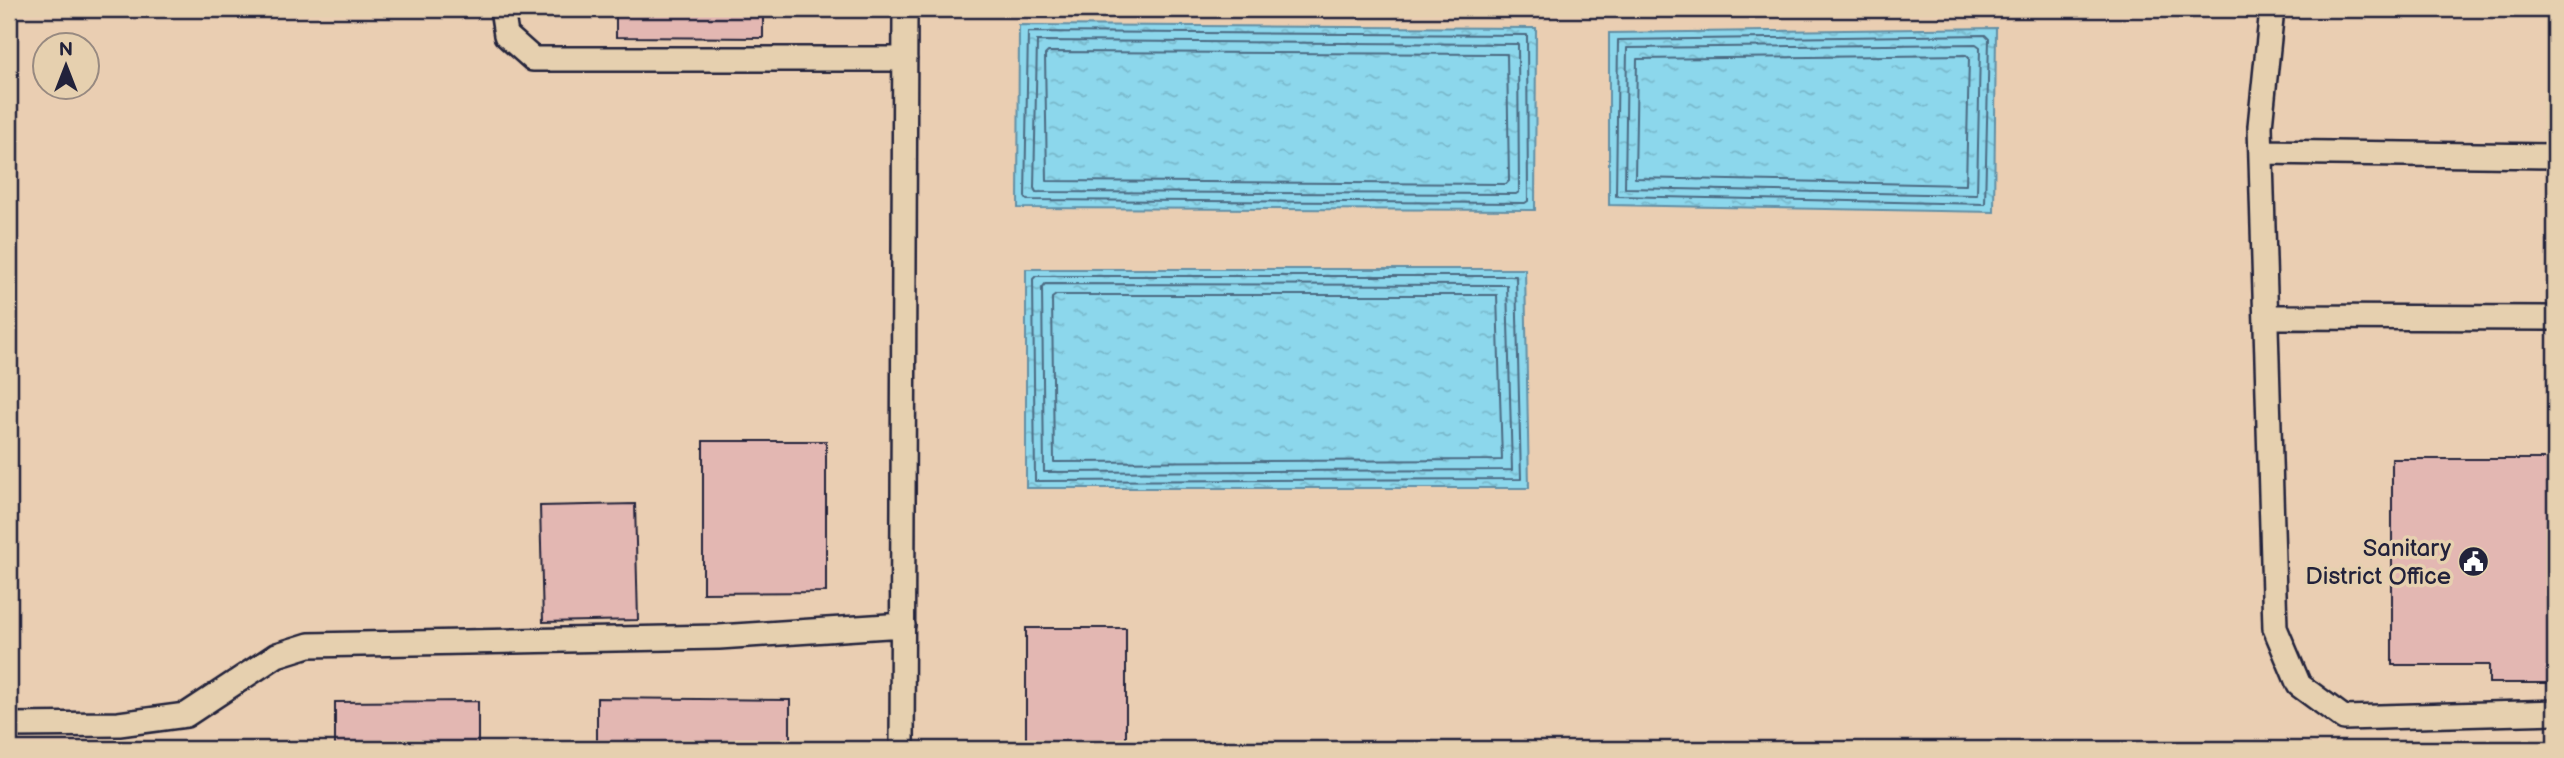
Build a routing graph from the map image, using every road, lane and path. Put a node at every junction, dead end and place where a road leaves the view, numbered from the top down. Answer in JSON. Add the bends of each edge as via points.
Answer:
{"nodes":[{"id":1,"x":502,"y":9,"type":"edge"},
{"id":2,"x":905,"y":9,"type":"edge"},
{"id":3,"x":2272,"y":9,"type":"edge"},
{"id":4,"x":905,"y":59,"type":"junction"},
{"id":5,"x":2261,"y":152,"type":"junction"},
{"id":6,"x":2555,"y":156,"type":"edge"},
{"id":7,"x":2268,"y":317,"type":"junction"},
{"id":8,"x":2555,"y":318,"type":"edge"},
{"id":9,"x":903,"y":625,"type":"junction"},
{"id":10,"x":2555,"y":712,"type":"edge"},
{"id":11,"x":9,"y":724,"type":"edge"},
{"id":12,"x":902,"y":749,"type":"edge"}],
"edges":[{"from":1,"to":4,"type":"lane","via":[[506,35],[533,59]]},
{"from":2,"to":4,"type":"lane"},
{"from":3,"to":5,"type":"lane"},
{"from":4,"to":9,"type":"lane"},
{"from":5,"to":6,"type":"lane"},
{"from":5,"to":7,"type":"lane"},
{"from":7,"to":8,"type":"lane"},
{"from":7,"to":10,"type":"lane","via":[[2275,628],[2299,685],[2344,718]]},
{"from":9,"to":11,"type":"lane","via":[[719,637],[310,645],[277,655],[186,715],[120,724]]},
{"from":9,"to":12,"type":"lane"}]}
